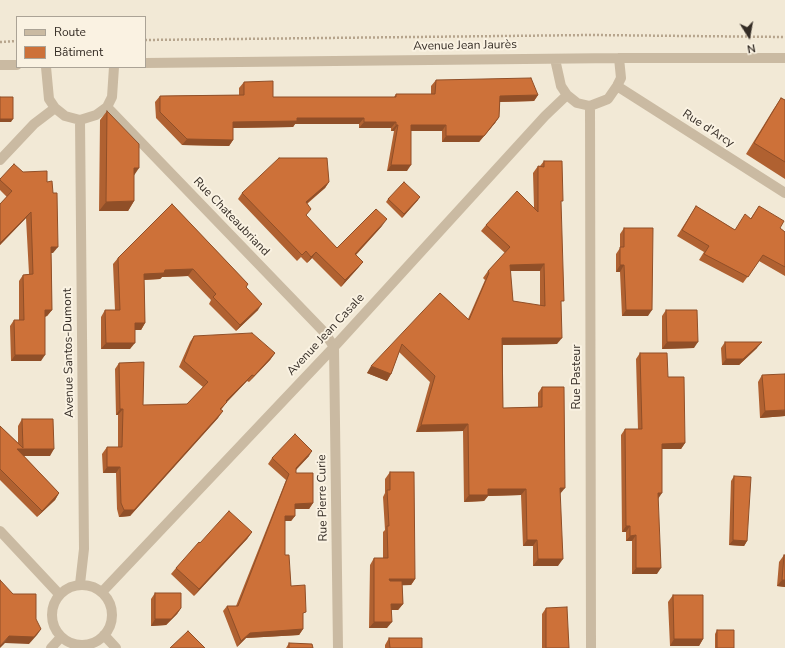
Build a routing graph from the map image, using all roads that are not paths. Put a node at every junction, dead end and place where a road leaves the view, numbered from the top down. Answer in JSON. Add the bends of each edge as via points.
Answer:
{"nodes":[{"id":1,"x":619,"y":58,"type":"junction"},
{"id":2,"x":785,"y":58,"type":"edge"},
{"id":3,"x":555,"y":59,"type":"junction"},
{"id":4,"x":146,"y":63,"type":"edge"},
{"id":5,"x":0,"y":65,"type":"edge"},
{"id":6,"x":16,"y":65,"type":"edge"},
{"id":7,"x":46,"y":68,"type":"edge"},
{"id":8,"x":114,"y":68,"type":"edge"},
{"id":9,"x":617,"y":86,"type":"junction"},
{"id":10,"x":567,"y":95,"type":"junction"},
{"id":11,"x":590,"y":106,"type":"junction"},
{"id":12,"x":107,"y":107,"type":"junction"},
{"id":13,"x":55,"y":108,"type":"junction"},
{"id":14,"x":80,"y":120,"type":"junction"},
{"id":15,"x":0,"y":160,"type":"edge"},
{"id":16,"x":785,"y":193,"type":"edge"},
{"id":17,"x":334,"y":347,"type":"junction"},
{"id":18,"x":0,"y":531,"type":"edge"},
{"id":19,"x":80,"y":584,"type":"junction"},
{"id":20,"x":102,"y":592,"type":"junction"},
{"id":21,"x":59,"y":594,"type":"junction"},
{"id":22,"x":104,"y":635,"type":"junction"},
{"id":23,"x":61,"y":637,"type":"junction"},
{"id":24,"x":83,"y":647,"type":"edge"},
{"id":25,"x":52,"y":648,"type":"edge"},
{"id":26,"x":116,"y":648,"type":"edge"},
{"id":27,"x":338,"y":648,"type":"edge"},
{"id":28,"x":590,"y":648,"type":"edge"}],
"edges":[{"from":1,"to":2,"type":"street","name":"Avenue Jean Jaurès"},
{"from":1,"to":3,"type":"street","name":"Avenue Jean Jaurès"},
{"from":1,"to":9,"type":"street","via":[[621,78]]},
{"from":3,"to":4,"type":"street","name":"Avenue Jean Jaurès"},
{"from":3,"to":10,"type":"street","via":[[561,86]]},
{"from":5,"to":6,"type":"street"},
{"from":7,"to":13,"type":"street","via":[[49,99]]},
{"from":8,"to":12,"type":"street","via":[[112,97]]},
{"from":9,"to":11,"type":"street","via":[[608,99]]},
{"from":9,"to":16,"type":"street","name":"Rue d'Arcy"},
{"from":10,"to":11,"type":"street","via":[[577,103]]},
{"from":10,"to":17,"type":"street","name":"Avenue Jean Casale"},
{"from":11,"to":28,"type":"street","name":"Rue Pasteur"},
{"from":12,"to":14,"type":"street","via":[[96,115]]},
{"from":12,"to":17,"type":"street","name":"Rue Chateaubriand","via":[[325,333]]},
{"from":13,"to":14,"type":"street","via":[[65,116]]},
{"from":13,"to":15,"type":"street","via":[[34,124]]},
{"from":14,"to":19,"type":"street","name":"Avenue Santos-Dumont","via":[[84,549]]},
{"from":17,"to":20,"type":"street","name":"Avenue Jean Casale"},
{"from":17,"to":27,"type":"street","name":"Rue Pierre Curie"},
{"from":18,"to":21,"type":"street"},
{"from":19,"to":20,"type":"street"},
{"from":19,"to":21,"type":"street"},
{"from":20,"to":22,"type":"street","via":[[112,609],[110,628]]},
{"from":21,"to":23,"type":"street","via":[[51,612],[51,621]]},
{"from":22,"to":24,"type":"street","via":[[98,641]]},
{"from":22,"to":26,"type":"street"},
{"from":23,"to":24,"type":"street"},
{"from":23,"to":25,"type":"street"}]}
